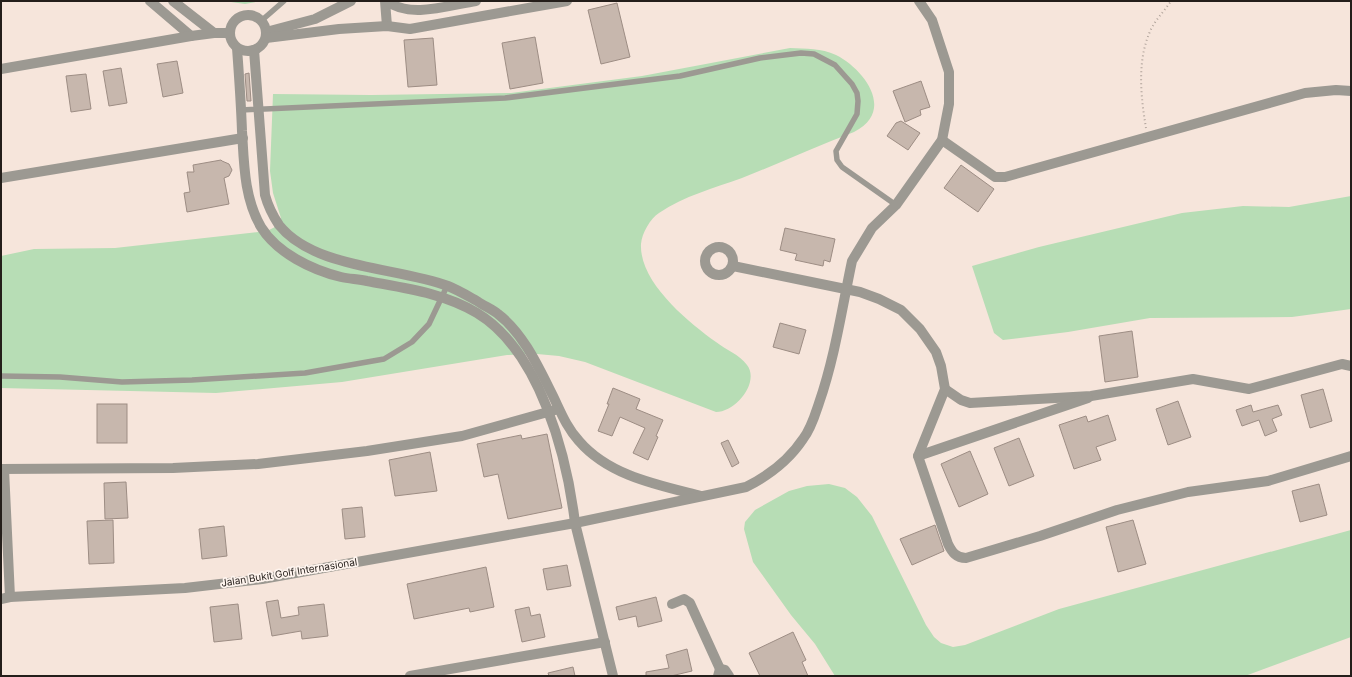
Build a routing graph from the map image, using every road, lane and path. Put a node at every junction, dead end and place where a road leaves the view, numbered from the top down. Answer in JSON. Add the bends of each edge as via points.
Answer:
{"nodes":[{"id":1,"x":150,"y":1,"type":"edge"},
{"id":2,"x":173,"y":1,"type":"edge"},
{"id":3,"x":284,"y":1,"type":"edge"},
{"id":4,"x":351,"y":1,"type":"edge"},
{"id":5,"x":386,"y":1,"type":"edge"},
{"id":6,"x":476,"y":1,"type":"edge"},
{"id":7,"x":567,"y":1,"type":"edge"},
{"id":8,"x":919,"y":1,"type":"edge"},
{"id":9,"x":1171,"y":1,"type":"edge"},
{"id":10,"x":261,"y":21,"type":"junction"},
{"id":11,"x":387,"y":26,"type":"junction"},
{"id":12,"x":214,"y":33,"type":"junction"},
{"id":13,"x":230,"y":33,"type":"junction"},
{"id":14,"x":266,"y":35,"type":"junction"},
{"id":15,"x":191,"y":36,"type":"junction"},
{"id":16,"x":237,"y":48,"type":"junction"},
{"id":17,"x":254,"y":50,"type":"junction"},
{"id":18,"x":1,"y":69,"type":"edge"},
{"id":19,"x":1351,"y":91,"type":"edge"},
{"id":20,"x":258,"y":109,"type":"junction"},
{"id":21,"x":241,"y":110,"type":"junction"},
{"id":22,"x":1148,"y":137,"type":"junction"},
{"id":23,"x":243,"y":138,"type":"junction"},
{"id":24,"x":942,"y":140,"type":"junction"},
{"id":25,"x":1,"y":178,"type":"edge"},
{"id":26,"x":896,"y":205,"type":"junction"},
{"id":27,"x":732,"y":266,"type":"dead end"},
{"id":28,"x":447,"y":286,"type":"junction"},
{"id":29,"x":846,"y":288,"type":"junction"},
{"id":30,"x":443,"y":297,"type":"junction"},
{"id":31,"x":1351,"y":366,"type":"edge"},
{"id":32,"x":1,"y":376,"type":"edge"},
{"id":33,"x":945,"y":389,"type":"junction"},
{"id":34,"x":1091,"y":396,"type":"junction"},
{"id":35,"x":554,"y":410,"type":"junction"},
{"id":36,"x":918,"y":456,"type":"junction"},
{"id":37,"x":1351,"y":456,"type":"edge"},
{"id":38,"x":3,"y":469,"type":"edge"},
{"id":39,"x":703,"y":496,"type":"junction"},
{"id":40,"x":575,"y":523,"type":"junction"},
{"id":41,"x":5,"y":598,"type":"edge"},
{"id":42,"x":672,"y":604,"type":"dead end"},
{"id":43,"x":605,"y":642,"type":"junction"},
{"id":44,"x":719,"y":672,"type":"edge"},
{"id":45,"x":410,"y":676,"type":"edge"},
{"id":46,"x":613,"y":676,"type":"edge"},
{"id":47,"x":729,"y":676,"type":"edge"}],
"edges":[{"from":1,"to":15,"type":"street"},
{"from":2,"to":12,"type":"street"},
{"from":3,"to":10,"type":"lane"},
{"from":4,"to":14,"type":"street","via":[[315,19]]},
{"from":5,"to":6,"type":"street","via":[[404,10]]},
{"from":5,"to":11,"type":"street"},
{"from":7,"to":11,"type":"street","via":[[410,29]]},
{"from":8,"to":24,"type":"street","via":[[932,20],[949,72],[950,104]]},
{"from":9,"to":22,"type":"path","via":[[1149,34],[1144,55],[1141,79]]},
{"from":10,"to":13,"type":"street","via":[[256,17],[244,15],[234,21]]},
{"from":10,"to":14,"type":"street"},
{"from":11,"to":14,"type":"street"},
{"from":12,"to":13,"type":"street"},
{"from":12,"to":15,"type":"street"},
{"from":13,"to":16,"type":"street"},
{"from":14,"to":17,"type":"street","via":[[259,47]]},
{"from":15,"to":18,"type":"street"},
{"from":16,"to":17,"type":"street"},
{"from":16,"to":21,"type":"street"},
{"from":17,"to":20,"type":"street"},
{"from":19,"to":22,"type":"street","via":[[1305,93]]},
{"from":20,"to":21,"type":"lane"},
{"from":20,"to":26,"type":"lane","via":[[505,98],[680,76],[760,58],[814,54],[835,65],[846,76],[858,101],[857,114],[836,151],[837,160],[842,167]]},
{"from":20,"to":28,"type":"street","via":[[264,195],[280,225],[292,237],[332,259]]},
{"from":21,"to":23,"type":"street"},
{"from":22,"to":24,"type":"street","via":[[999,178]]},
{"from":23,"to":25,"type":"street"},
{"from":23,"to":30,"type":"street","via":[[246,180],[252,208],[262,228],[276,245],[295,258],[341,277]]},
{"from":24,"to":26,"type":"street","name":"Jalan Bukit Golf Internasional"},
{"from":26,"to":29,"type":"street","name":"Jalan Bukit Golf Internasional","via":[[872,228],[859,246],[852,261]]},
{"from":27,"to":29,"type":"street"},
{"from":28,"to":30,"type":"lane"},
{"from":28,"to":35,"type":"street","via":[[498,314],[520,338],[542,373]]},
{"from":29,"to":33,"type":"street","via":[[879,299],[901,310],[920,329],[936,352]]},
{"from":29,"to":39,"type":"street","name":"Jalan Bukit Golf Internasional","via":[[829,374],[804,439],[783,462],[763,478],[746,487]]},
{"from":30,"to":32,"type":"lane","via":[[429,324],[412,342],[384,359],[305,374],[122,382]]},
{"from":30,"to":35,"type":"street","via":[[478,314],[509,341]]},
{"from":31,"to":34,"type":"street","via":[[1342,364],[1249,389],[1193,379]]},
{"from":33,"to":34,"type":"street","via":[[970,403]]},
{"from":33,"to":36,"type":"street"},
{"from":34,"to":36,"type":"street","via":[[1082,402]]},
{"from":35,"to":38,"type":"street","via":[[462,436],[266,463],[173,468]]},
{"from":35,"to":39,"type":"street","via":[[579,442],[607,465],[659,485]]},
{"from":35,"to":40,"type":"street"},
{"from":36,"to":37,"type":"street","via":[[948,544],[955,555],[966,558],[1117,510],[1188,492],[1268,481]]},
{"from":38,"to":41,"type":"street"},
{"from":39,"to":40,"type":"street","name":"Jalan Bukit Golf Internasional"},
{"from":40,"to":41,"type":"street","name":"Jalan Bukit Golf Internasional","via":[[262,579],[185,588]]},
{"from":40,"to":43,"type":"street"},
{"from":42,"to":44,"type":"street","via":[[684,599],[690,603]]},
{"from":43,"to":45,"type":"street"},
{"from":43,"to":46,"type":"street"},
{"from":44,"to":47,"type":"street","via":[[725,670]]}]}
